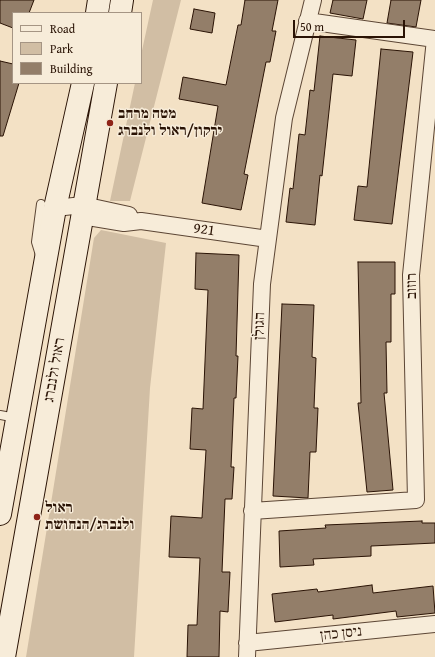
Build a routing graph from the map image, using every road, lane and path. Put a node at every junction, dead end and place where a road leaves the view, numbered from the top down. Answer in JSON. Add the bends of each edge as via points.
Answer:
{"nodes":[{"id":1,"x":99,"y":0,"type":"edge"},
{"id":2,"x":122,"y":0,"type":"edge"},
{"id":3,"x":313,"y":0,"type":"edge"},
{"id":4,"x":97,"y":12,"type":"edge"},
{"id":5,"x":120,"y":12,"type":"edge"},
{"id":6,"x":308,"y":21,"type":"junction"},
{"id":7,"x":74,"y":84,"type":"edge"},
{"id":8,"x":83,"y":84,"type":"edge"},
{"id":9,"x":106,"y":84,"type":"edge"},
{"id":10,"x":48,"y":206,"type":"junction"},
{"id":11,"x":82,"y":211,"type":"junction"},
{"id":12,"x":268,"y":240,"type":"junction"},
{"id":13,"x":9,"y":417,"type":"edge"},
{"id":14,"x":252,"y":511,"type":"junction"},
{"id":15,"x":0,"y":514,"type":"edge"},
{"id":16,"x":435,"y":624,"type":"edge"},
{"id":17,"x":247,"y":650,"type":"edge"},
{"id":18,"x":4,"y":657,"type":"edge"}],
"edges":[{"from":1,"to":4,"type":"street"},
{"from":2,"to":5,"type":"street"},
{"from":3,"to":6,"type":"street","name":"הגולן"},
{"from":6,"to":12,"type":"street","name":"הגולן","via":[[284,118]]},
{"from":6,"to":14,"type":"street","name":"רוזוב","via":[[435,39],[411,275],[416,500]]},
{"from":7,"to":10,"type":"street","via":[[68,89],[64,100]]},
{"from":8,"to":10,"type":"street","name":"ראול ולנברג"},
{"from":9,"to":11,"type":"street","name":"ראול ולנברג"},
{"from":10,"to":11,"type":"street"},
{"from":10,"to":13,"type":"street","name":"ראול ולנברג","via":[[44,269]]},
{"from":11,"to":12,"type":"street","name":"921","via":[[124,223],[141,221]]},
{"from":11,"to":18,"type":"street","name":"ראול ולנברג"},
{"from":12,"to":14,"type":"street","name":"הגולן","via":[[262,284]]},
{"from":13,"to":15,"type":"street","name":"ראול ולנברג"},
{"from":14,"to":17,"type":"street","name":"הגולן"},
{"from":16,"to":17,"type":"street","name":"ניסן כהן"}]}
